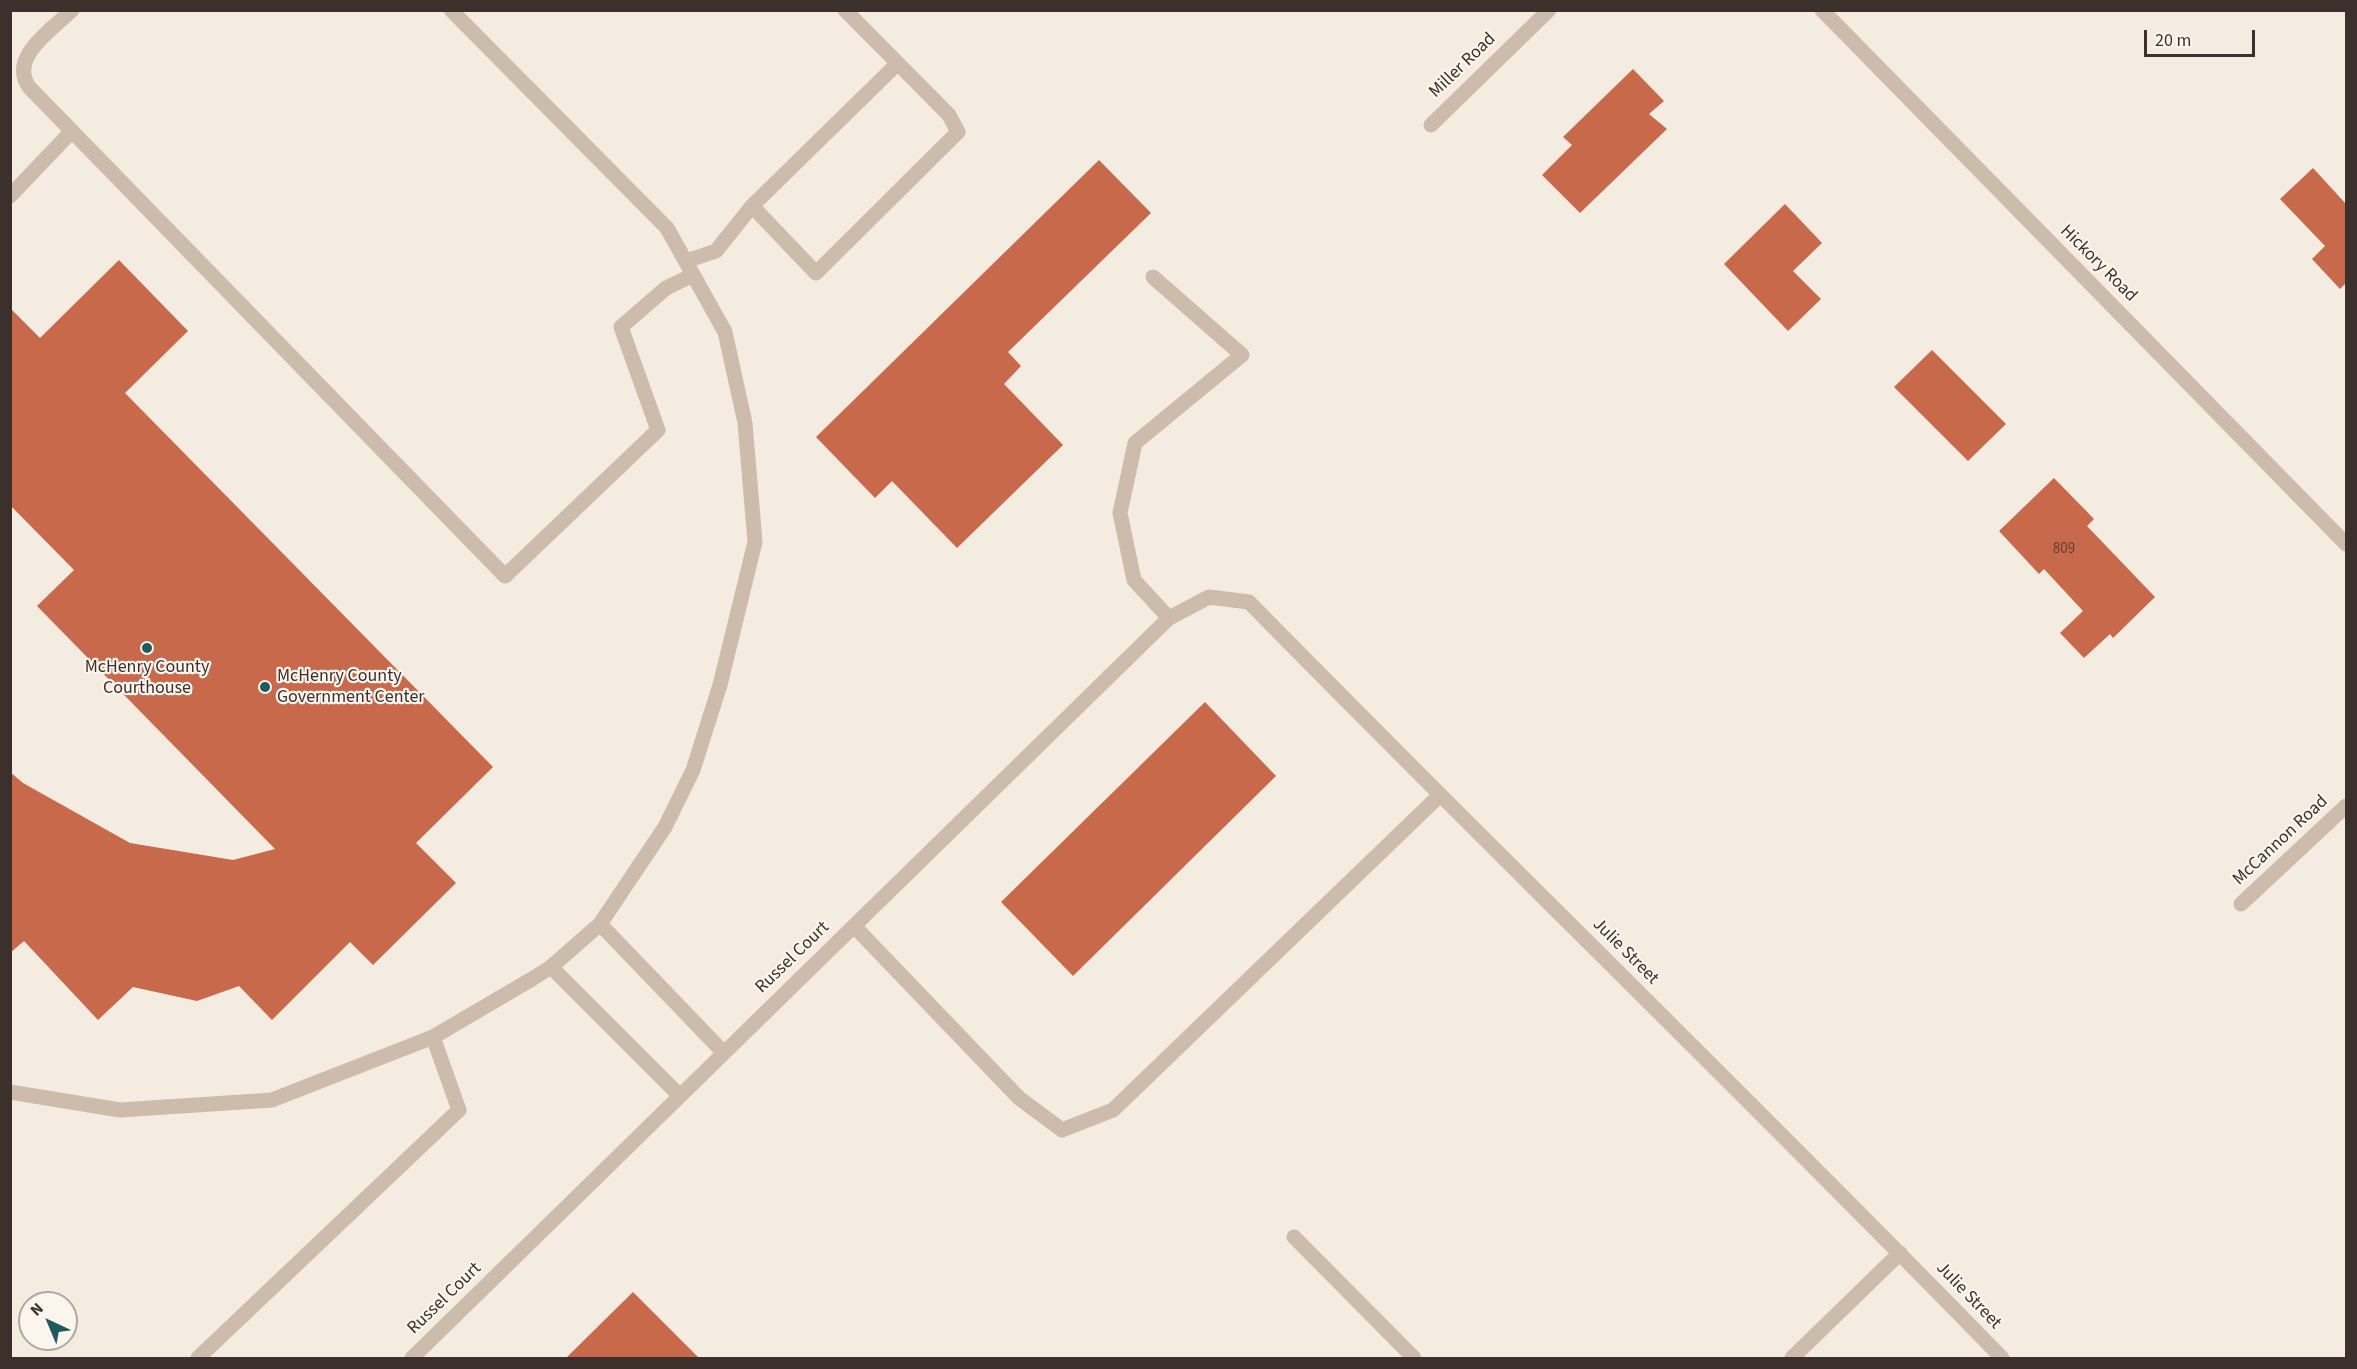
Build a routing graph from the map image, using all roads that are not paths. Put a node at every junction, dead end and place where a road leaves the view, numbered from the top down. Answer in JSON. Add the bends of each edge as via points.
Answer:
{"nodes":[{"id":1,"x":72,"y":10,"type":"edge"},
{"id":2,"x":451,"y":10,"type":"edge"},
{"id":3,"x":845,"y":10,"type":"edge"},
{"id":4,"x":1549,"y":10,"type":"edge"},
{"id":5,"x":1822,"y":10,"type":"edge"},
{"id":6,"x":897,"y":64,"type":"junction"},
{"id":7,"x":1431,"y":124,"type":"dead end"},
{"id":8,"x":72,"y":131,"type":"junction"},
{"id":9,"x":10,"y":196,"type":"edge"},
{"id":10,"x":752,"y":206,"type":"junction"},
{"id":11,"x":690,"y":268,"type":"junction"},
{"id":12,"x":1153,"y":277,"type":"dead end"},
{"id":13,"x":2346,"y":544,"type":"edge"},
{"id":14,"x":1209,"y":597,"type":"joint"},
{"id":15,"x":1169,"y":618,"type":"junction"},
{"id":16,"x":1439,"y":795,"type":"junction"},
{"id":17,"x":2346,"y":806,"type":"edge"},
{"id":18,"x":2241,"y":904,"type":"dead end"},
{"id":19,"x":600,"y":924,"type":"junction"},
{"id":20,"x":854,"y":926,"type":"junction"},
{"id":21,"x":550,"y":967,"type":"junction"},
{"id":22,"x":433,"y":1037,"type":"junction"},
{"id":23,"x":724,"y":1053,"type":"junction"},
{"id":24,"x":10,"y":1092,"type":"edge"},
{"id":25,"x":680,"y":1096,"type":"junction"},
{"id":26,"x":1294,"y":1237,"type":"dead end"},
{"id":27,"x":1900,"y":1253,"type":"junction"},
{"id":28,"x":198,"y":1359,"type":"edge"},
{"id":29,"x":412,"y":1359,"type":"edge"},
{"id":30,"x":1414,"y":1359,"type":"edge"},
{"id":31,"x":1792,"y":1359,"type":"edge"},
{"id":32,"x":2002,"y":1359,"type":"edge"}],
"edges":[{"from":1,"to":8,"type":"street","via":[[27,56],[23,70],[29,87]]},
{"from":2,"to":11,"type":"street","via":[[667,228]]},
{"from":3,"to":6,"type":"street"},
{"from":4,"to":7,"type":"street","name":"Miller Road"},
{"from":5,"to":13,"type":"street","name":"Hickory Road"},
{"from":6,"to":10,"type":"street"},
{"from":6,"to":10,"type":"street","via":[[949,116],[958,132],[816,273]]},
{"from":8,"to":9,"type":"street"},
{"from":8,"to":11,"type":"street","via":[[505,576],[658,430],[621,327]]},
{"from":10,"to":11,"type":"street","via":[[716,251]]},
{"from":11,"to":19,"type":"street","via":[[725,332],[745,423],[755,542],[720,685],[693,770],[665,827]]},
{"from":12,"to":15,"type":"street","via":[[1242,355],[1135,443],[1120,513],[1134,580]]},
{"from":14,"to":15,"type":"street","name":"Russel Court"},
{"from":14,"to":16,"type":"street","name":"Julie Street","via":[[1249,602]]},
{"from":15,"to":20,"type":"street","name":"Russel Court"},
{"from":16,"to":20,"type":"street","via":[[1113,1110],[1062,1130],[1019,1098]]},
{"from":16,"to":27,"type":"street","name":"Julie Street"},
{"from":17,"to":18,"type":"street","name":"McCannon Road"},
{"from":19,"to":21,"type":"street"},
{"from":19,"to":23,"type":"street"},
{"from":20,"to":23,"type":"street","name":"Russel Court"},
{"from":21,"to":22,"type":"street"},
{"from":21,"to":25,"type":"street"},
{"from":22,"to":24,"type":"street","via":[[272,1100],[120,1110]]},
{"from":22,"to":28,"type":"street","via":[[459,1110]]},
{"from":23,"to":25,"type":"street","name":"Russel Court"},
{"from":25,"to":29,"type":"street","name":"Russel Court"},
{"from":26,"to":30,"type":"street"},
{"from":27,"to":31,"type":"street"},
{"from":27,"to":32,"type":"street","name":"Julie Street"}]}
